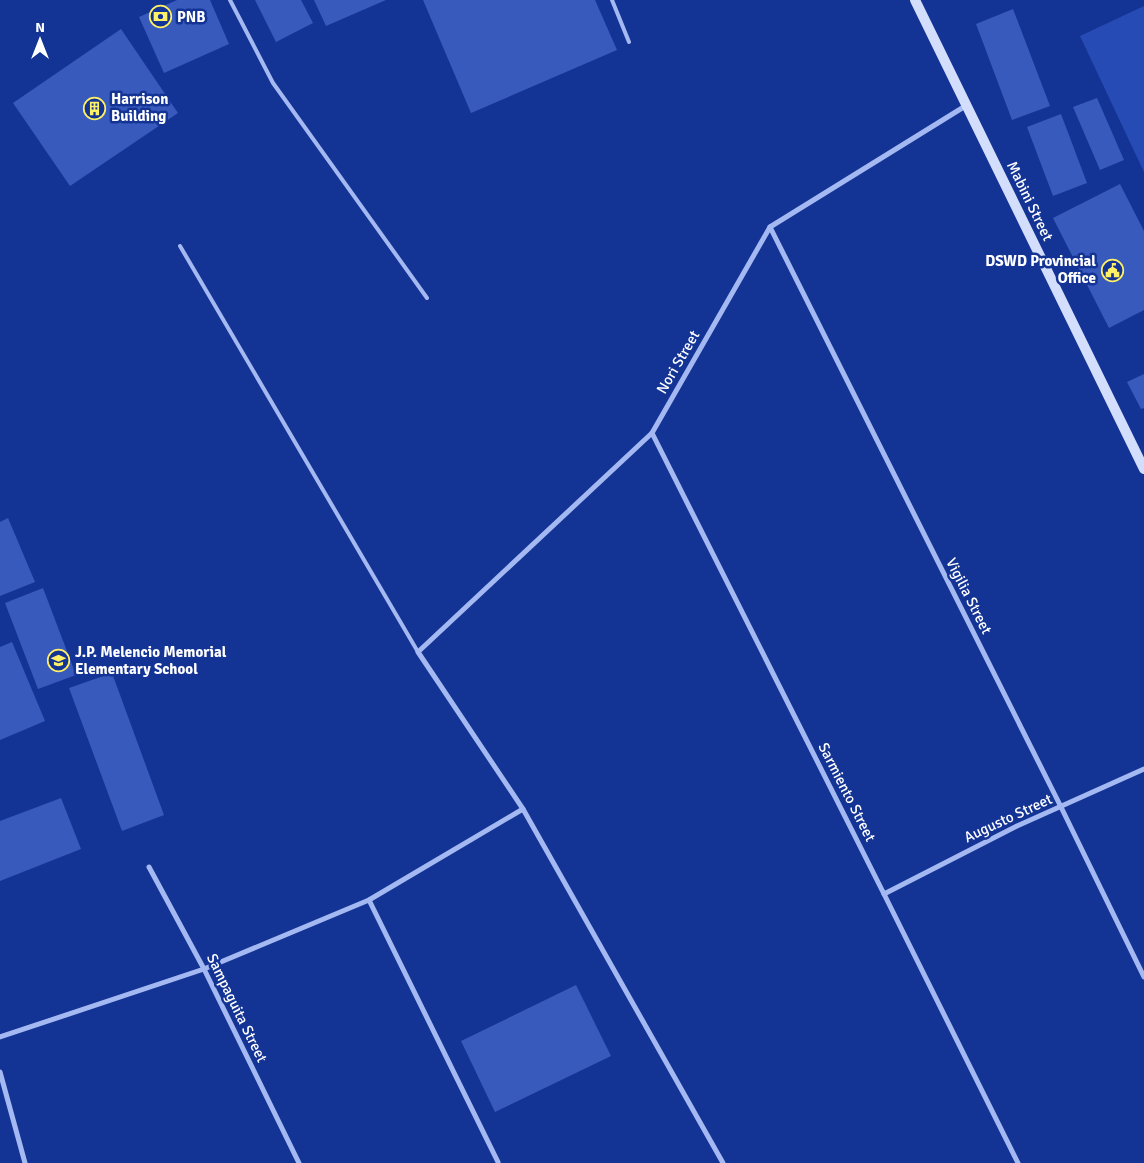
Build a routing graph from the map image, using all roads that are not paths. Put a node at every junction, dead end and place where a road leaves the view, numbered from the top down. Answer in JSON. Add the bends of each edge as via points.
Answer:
{"nodes":[{"id":1,"x":230,"y":0,"type":"edge"},
{"id":2,"x":612,"y":0,"type":"edge"},
{"id":3,"x":915,"y":0,"type":"edge"},
{"id":4,"x":629,"y":42,"type":"dead end"},
{"id":5,"x":967,"y":105,"type":"junction"},
{"id":6,"x":770,"y":227,"type":"junction"},
{"id":7,"x":180,"y":246,"type":"dead end"},
{"id":8,"x":426,"y":298,"type":"dead end"},
{"id":9,"x":652,"y":433,"type":"junction"},
{"id":10,"x":1144,"y":469,"type":"edge"},
{"id":11,"x":418,"y":652,"type":"junction"},
{"id":12,"x":1144,"y":769,"type":"edge"},
{"id":13,"x":1061,"y":807,"type":"junction"},
{"id":14,"x":523,"y":809,"type":"junction"},
{"id":15,"x":149,"y":867,"type":"dead end"},
{"id":16,"x":884,"y":894,"type":"junction"},
{"id":17,"x":369,"y":900,"type":"junction"},
{"id":18,"x":204,"y":968,"type":"junction"},
{"id":19,"x":1144,"y":977,"type":"edge"},
{"id":20,"x":0,"y":1037,"type":"edge"},
{"id":21,"x":0,"y":1072,"type":"edge"},
{"id":22,"x":498,"y":1162,"type":"dead end"},
{"id":23,"x":25,"y":1163,"type":"edge"},
{"id":24,"x":299,"y":1163,"type":"edge"},
{"id":25,"x":723,"y":1163,"type":"edge"},
{"id":26,"x":1018,"y":1163,"type":"edge"}],
"edges":[{"from":1,"to":8,"type":"lane","via":[[273,83]]},
{"from":2,"to":4,"type":"lane"},
{"from":3,"to":5,"type":"main road","name":"Mabini Street"},
{"from":5,"to":6,"type":"street","name":"Nori Street"},
{"from":5,"to":10,"type":"main road","name":"Mabini Street"},
{"from":6,"to":9,"type":"street","name":"Nori Street"},
{"from":6,"to":13,"type":"street","name":"Vigilia Street"},
{"from":7,"to":11,"type":"lane"},
{"from":9,"to":11,"type":"street","name":"Nori Street"},
{"from":9,"to":16,"type":"street","name":"Sarmiento Street"},
{"from":11,"to":14,"type":"street"},
{"from":12,"to":13,"type":"street","name":"Augusto Street"},
{"from":13,"to":16,"type":"street","name":"Augusto Street"},
{"from":13,"to":19,"type":"street","name":"Vigilia Street"},
{"from":14,"to":17,"type":"street"},
{"from":14,"to":25,"type":"street"},
{"from":15,"to":18,"type":"street","name":"Sampaguita Street"},
{"from":16,"to":26,"type":"street","name":"Sarmiento Street"},
{"from":17,"to":18,"type":"street"},
{"from":17,"to":22,"type":"street"},
{"from":18,"to":20,"type":"street"},
{"from":18,"to":24,"type":"street","name":"Sampaguita Street"},
{"from":21,"to":23,"type":"street"}]}
